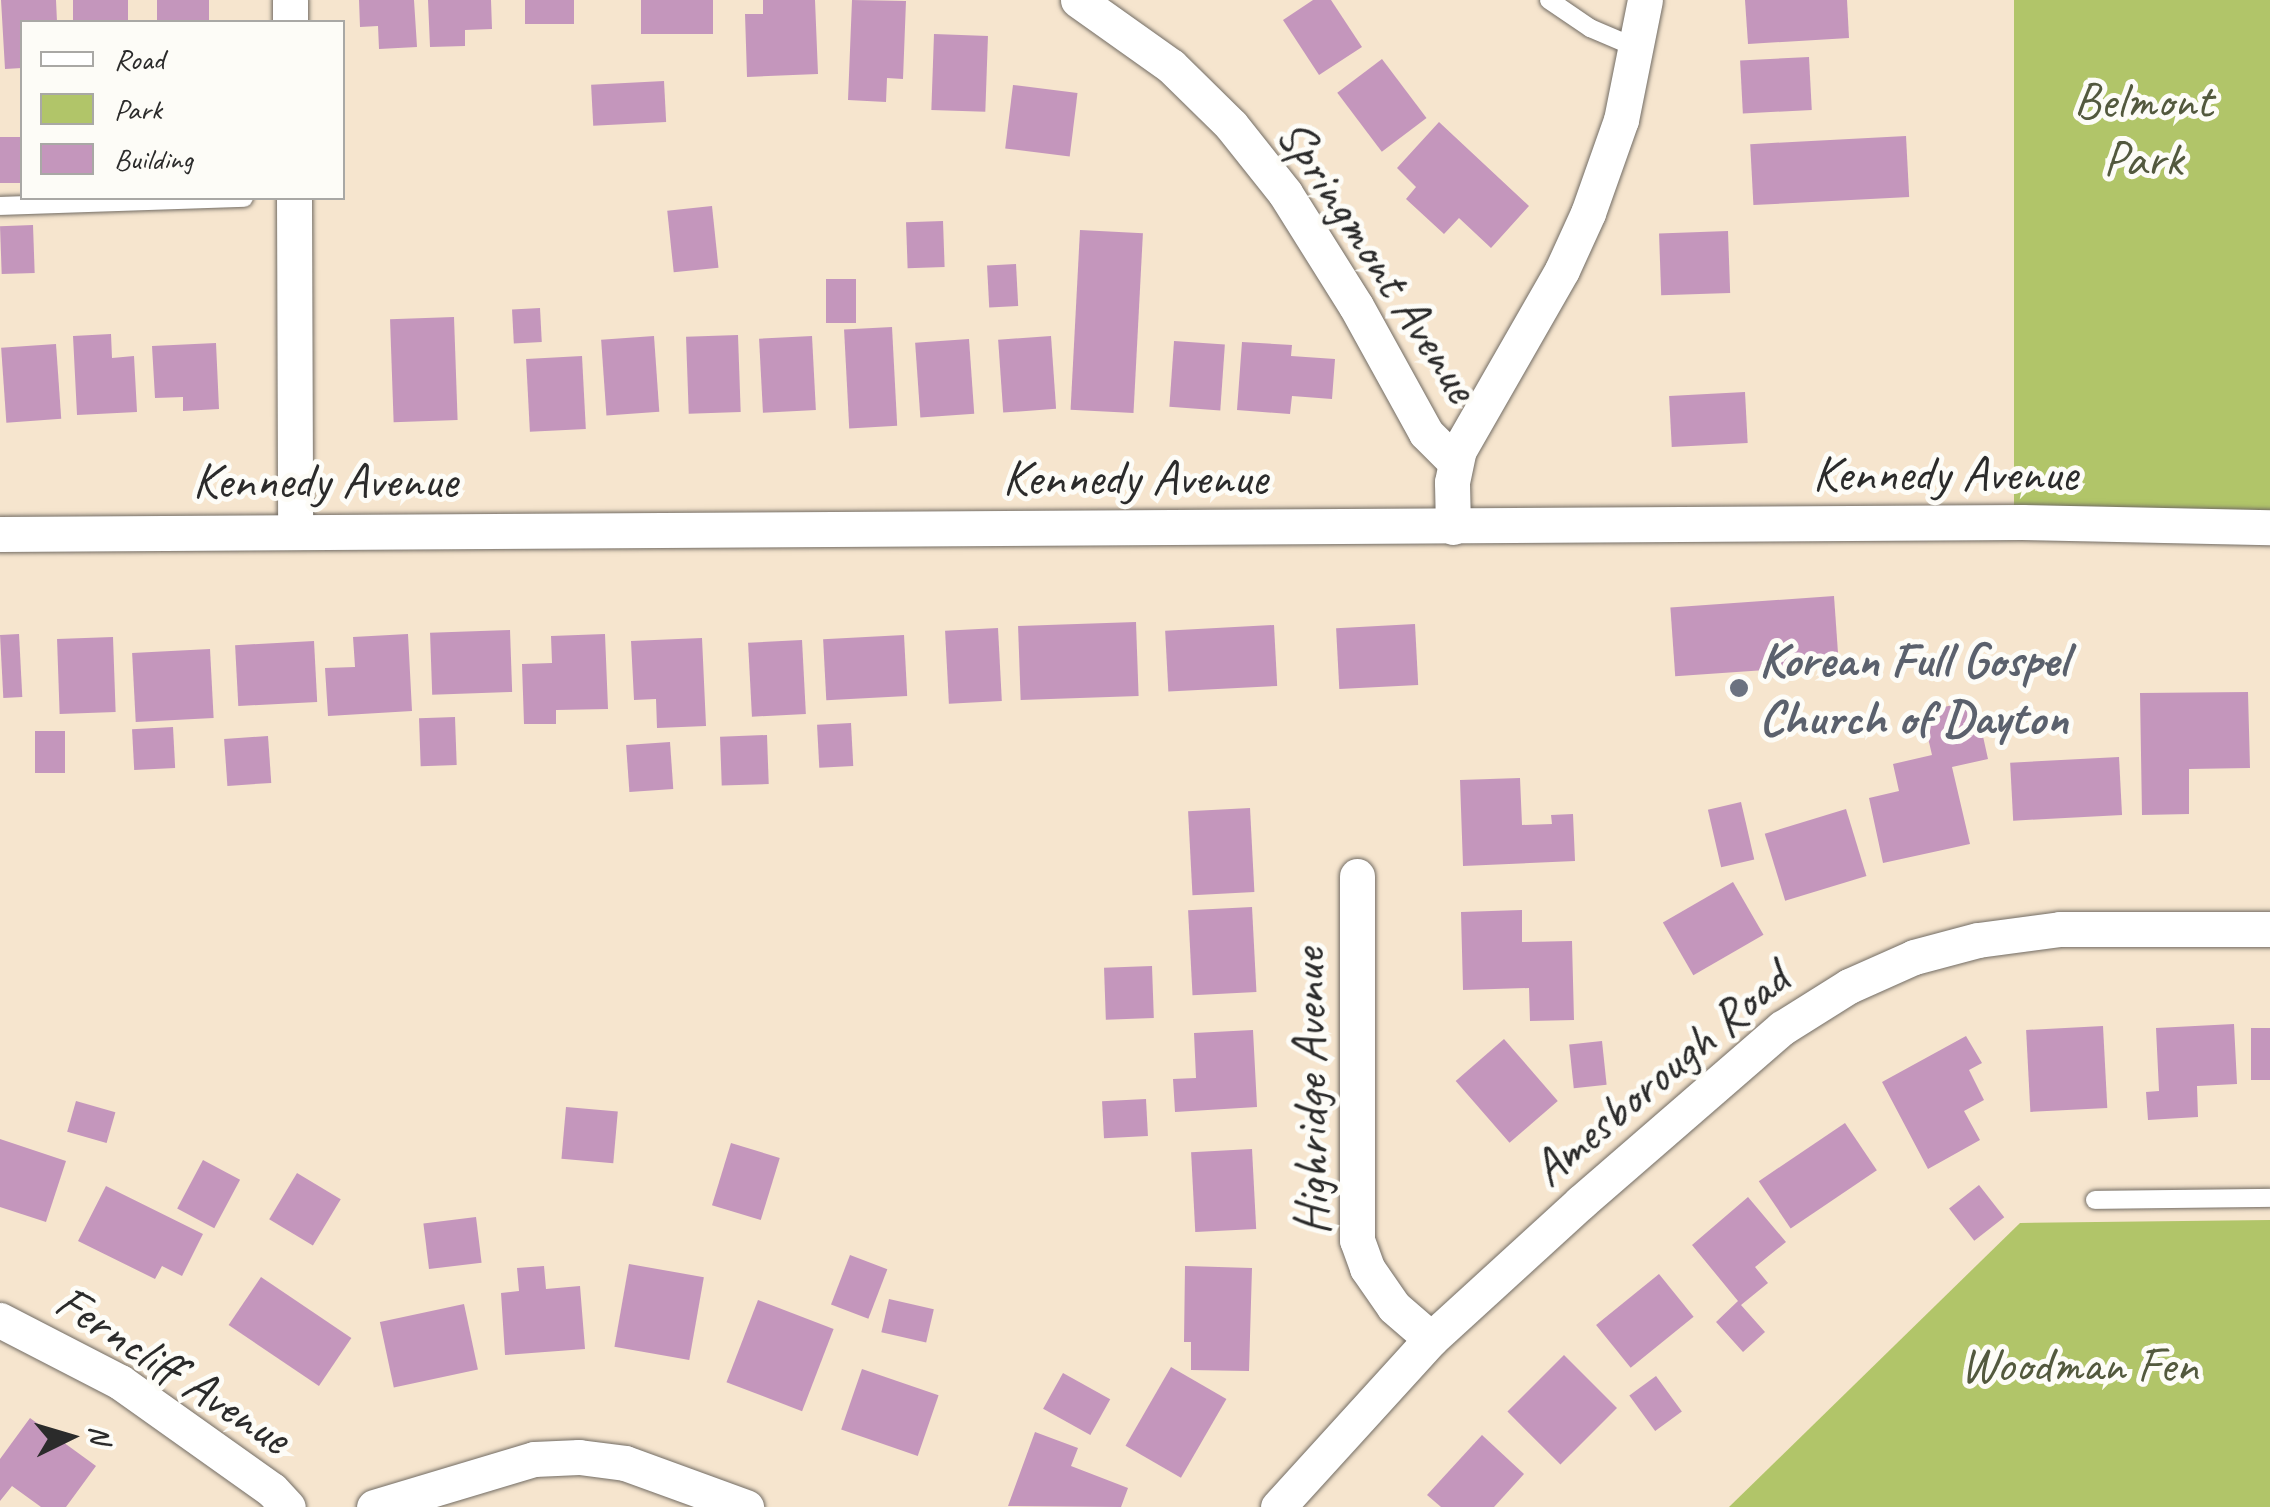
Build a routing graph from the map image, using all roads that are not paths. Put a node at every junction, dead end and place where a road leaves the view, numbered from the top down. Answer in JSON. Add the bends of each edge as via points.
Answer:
{"nodes":[{"id":1,"x":1078,"y":0,"type":"edge"},
{"id":2,"x":1549,"y":0,"type":"edge"},
{"id":3,"x":1645,"y":0,"type":"edge"},
{"id":4,"x":1637,"y":48,"type":"junction"},
{"id":5,"x":183,"y":200,"type":"edge"},
{"id":6,"x":294,"y":200,"type":"edge"},
{"id":7,"x":0,"y":206,"type":"edge"},
{"id":8,"x":1455,"y":462,"type":"junction"},
{"id":9,"x":2270,"y":526,"type":"edge"},
{"id":10,"x":1454,"y":527,"type":"junction"},
{"id":11,"x":295,"y":530,"type":"junction"},
{"id":12,"x":0,"y":534,"type":"edge"},
{"id":13,"x":1357,"y":876,"type":"dead end"},
{"id":14,"x":2270,"y":929,"type":"edge"},
{"id":15,"x":2270,"y":1198,"type":"edge"},
{"id":16,"x":2095,"y":1200,"type":"dead end"},
{"id":17,"x":0,"y":1320,"type":"edge"},
{"id":18,"x":1431,"y":1339,"type":"junction"},
{"id":19,"x":288,"y":1507,"type":"edge"},
{"id":20,"x":374,"y":1507,"type":"edge"},
{"id":21,"x":746,"y":1507,"type":"edge"},
{"id":22,"x":1278,"y":1507,"type":"edge"}],
"edges":[{"from":1,"to":8,"type":"street","name":"Springmont Avenue","via":[[1170,66],[1231,125],[1305,225],[1426,432]]},
{"from":2,"to":4,"type":"lane"},
{"from":3,"to":4,"type":"street"},
{"from":4,"to":8,"type":"street","via":[[1588,213]]},
{"from":5,"to":7,"type":"lane"},
{"from":6,"to":11,"type":"street"},
{"from":8,"to":10,"type":"street"},
{"from":9,"to":10,"type":"street","name":"Kennedy Avenue"},
{"from":10,"to":11,"type":"street","name":"Kennedy Avenue"},
{"from":11,"to":12,"type":"street","name":"Kennedy Avenue"},
{"from":13,"to":18,"type":"street","name":"Highridge Avenue","via":[[1357,1240],[1394,1308]]},
{"from":14,"to":18,"type":"street","name":"Amesborough Road","via":[[2060,929],[1978,940],[1914,957],[1849,986],[1782,1028]]},
{"from":15,"to":16,"type":"lane"},
{"from":17,"to":19,"type":"street","name":"Ferncliff Avenue","via":[[120,1382]]},
{"from":18,"to":22,"type":"street","name":"Amesborough Road"},
{"from":20,"to":21,"type":"street","via":[[534,1459],[579,1457],[625,1463]]}]}
